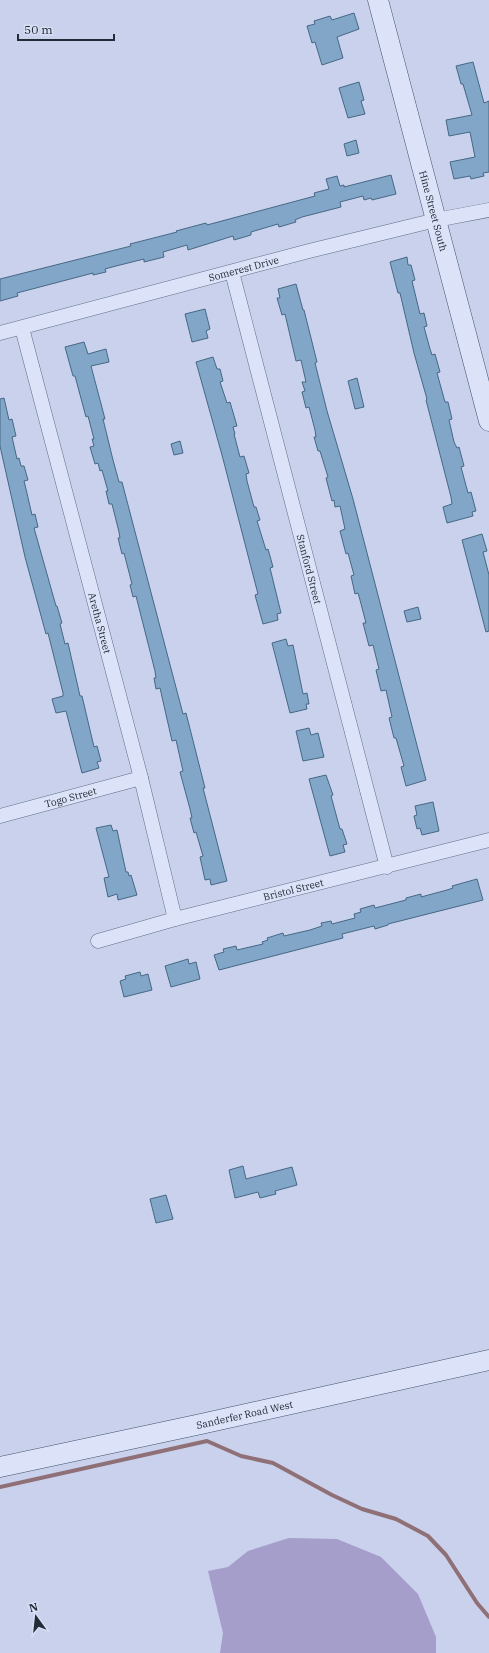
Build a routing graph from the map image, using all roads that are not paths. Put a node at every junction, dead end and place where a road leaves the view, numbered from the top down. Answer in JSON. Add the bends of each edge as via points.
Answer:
{"nodes":[{"id":1,"x":378,"y":0,"type":"edge"},
{"id":2,"x":489,"y":210,"type":"edge"},
{"id":3,"x":436,"y":220,"type":"junction"},
{"id":4,"x":232,"y":272,"type":"junction"},
{"id":5,"x":22,"y":328,"type":"junction"},
{"id":6,"x":0,"y":333,"type":"edge"},
{"id":7,"x":489,"y":421,"type":"edge"},
{"id":8,"x":141,"y":778,"type":"junction"},
{"id":9,"x":0,"y":816,"type":"edge"},
{"id":10,"x":489,"y":840,"type":"edge"},
{"id":11,"x":387,"y":867,"type":"junction"},
{"id":12,"x":175,"y":919,"type":"junction"},
{"id":13,"x":98,"y":941,"type":"dead end"},
{"id":14,"x":489,"y":1360,"type":"edge"},
{"id":15,"x":0,"y":1467,"type":"edge"}],
"edges":[{"from":1,"to":3,"type":"street","name":"Hine Street South"},
{"from":2,"to":3,"type":"street","name":"Somerest Drive"},
{"from":3,"to":4,"type":"street","name":"Somerest Drive"},
{"from":3,"to":7,"type":"street","name":"Hine Street South"},
{"from":4,"to":5,"type":"street","name":"Somerest Drive"},
{"from":4,"to":11,"type":"street","name":"Stanford Street"},
{"from":5,"to":6,"type":"street","name":"Somerest Drive"},
{"from":5,"to":8,"type":"street","name":"Aretha Street"},
{"from":8,"to":9,"type":"street","name":"Togo Street"},
{"from":8,"to":12,"type":"street","name":"Aretha Street"},
{"from":10,"to":11,"type":"street","name":"Bristol Street"},
{"from":11,"to":12,"type":"street","name":"Bristol Street"},
{"from":12,"to":13,"type":"street","name":"Bristol Street"},
{"from":14,"to":15,"type":"street","name":"Sanderfer Road West"}]}
